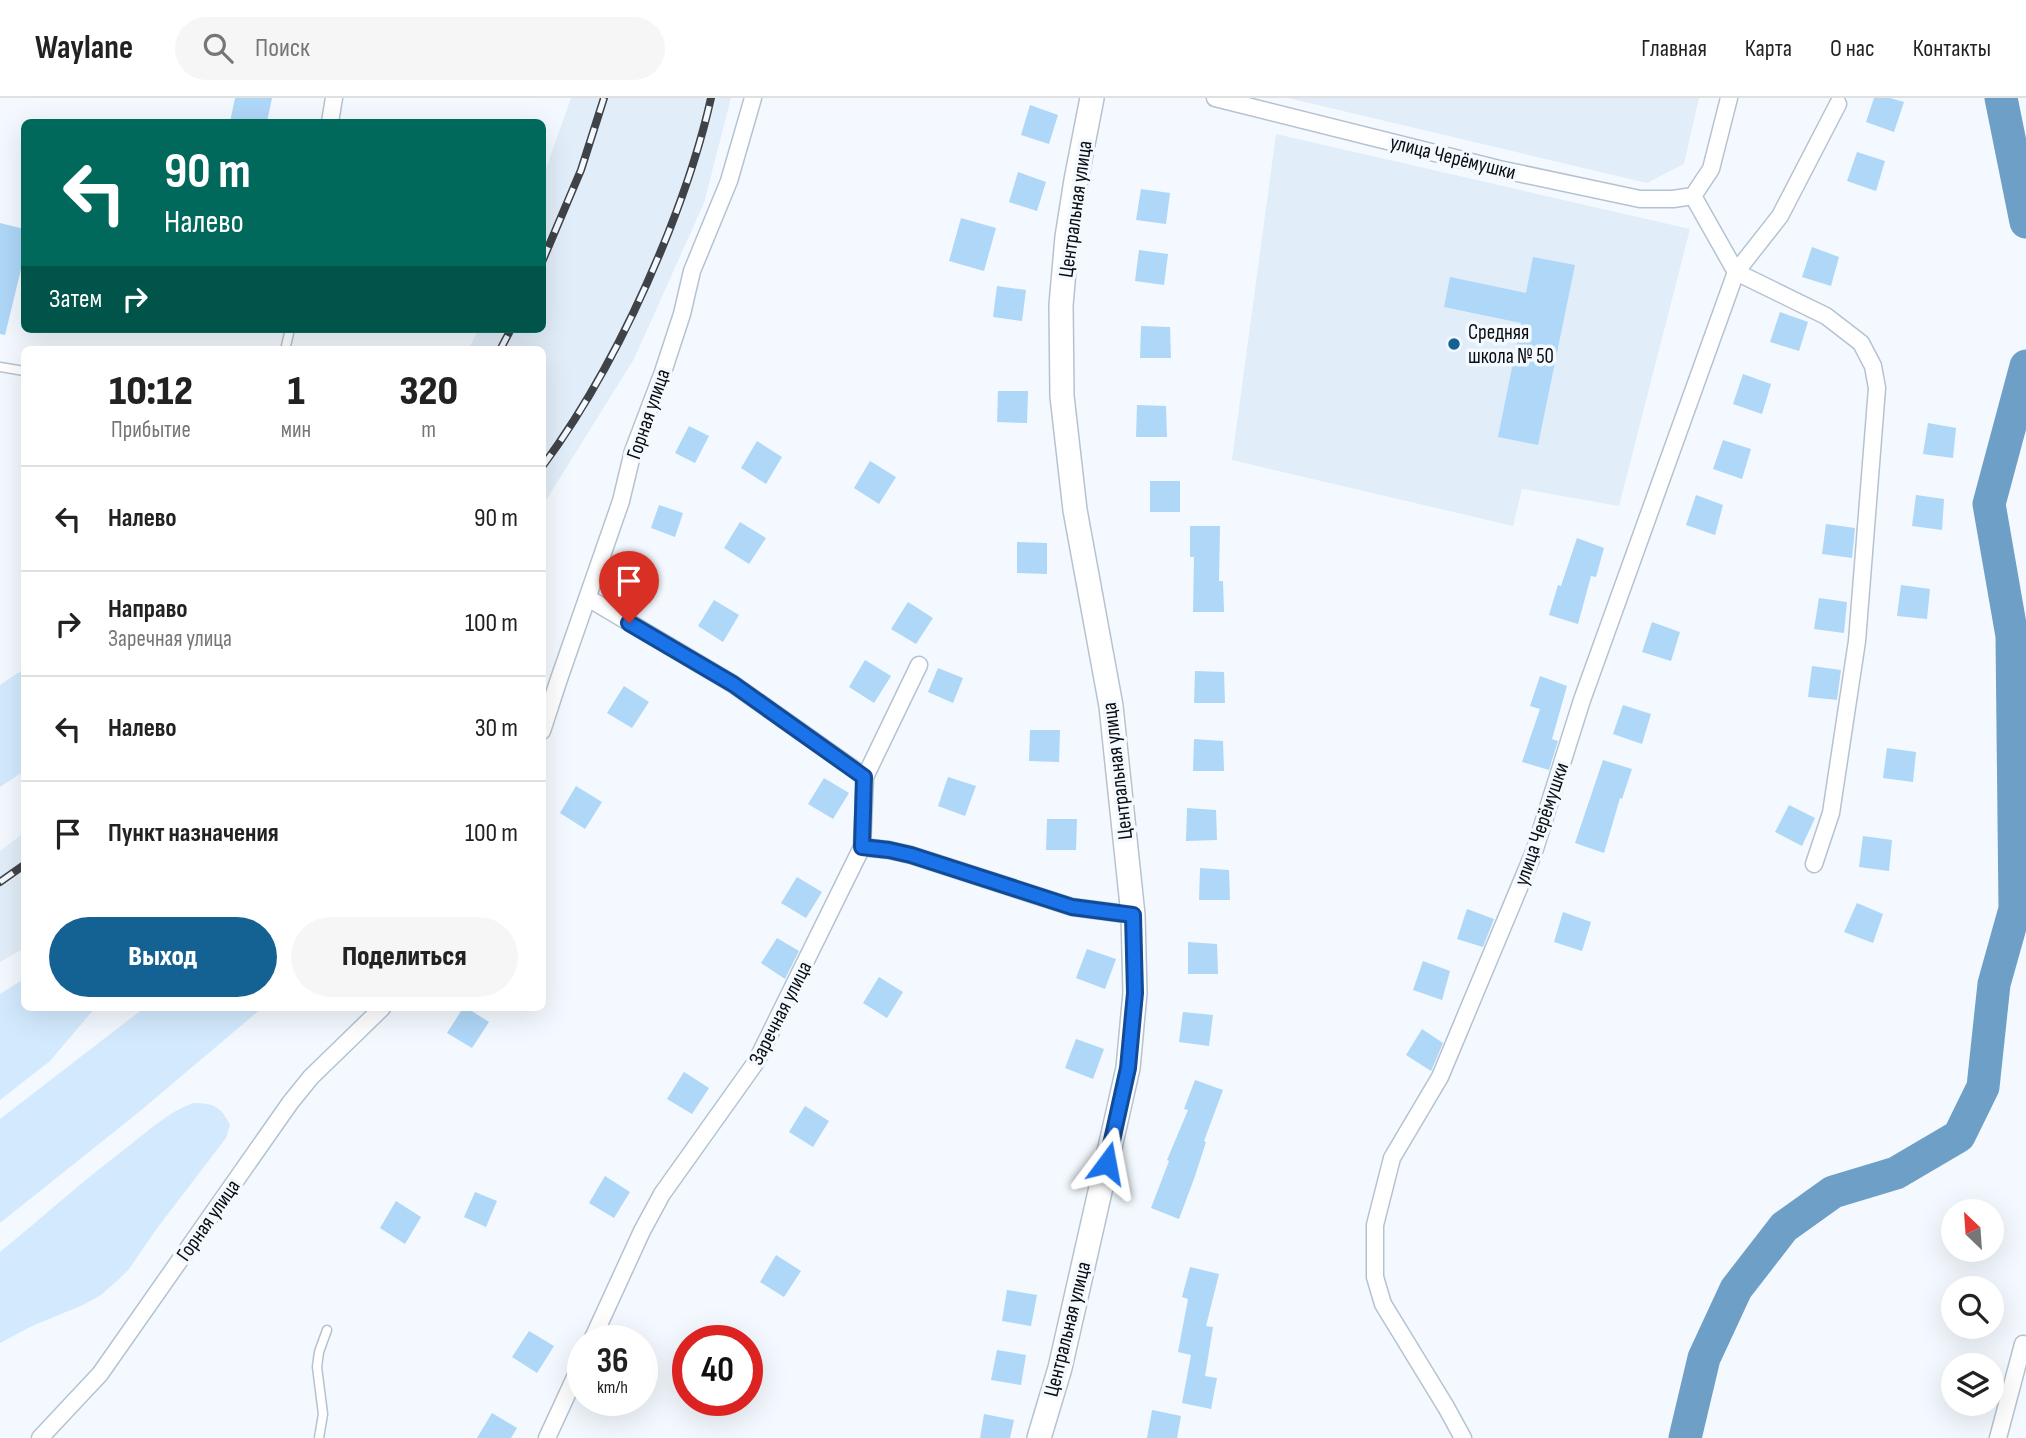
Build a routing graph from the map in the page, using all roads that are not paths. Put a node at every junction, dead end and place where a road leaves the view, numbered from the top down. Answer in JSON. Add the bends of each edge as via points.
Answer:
{"nodes":[{"id":1,"x":334,"y":98,"type":"edge"},
{"id":2,"x":753,"y":98,"type":"edge"},
{"id":3,"x":1092,"y":98,"type":"edge"},
{"id":4,"x":1215,"y":98,"type":"edge"},
{"id":5,"x":1729,"y":98,"type":"edge"},
{"id":6,"x":1838,"y":104,"type":"dead end"},
{"id":7,"x":330,"y":119,"type":"edge"},
{"id":8,"x":1693,"y":196,"type":"junction"},
{"id":9,"x":1736,"y":272,"type":"junction"},
{"id":10,"x":0,"y":367,"type":"edge"},
{"id":11,"x":21,"y":370,"type":"edge"},
{"id":12,"x":588,"y":598,"type":"junction"},
{"id":13,"x":919,"y":665,"type":"dead end"},
{"id":14,"x":546,"y":719,"type":"edge"},
{"id":15,"x":864,"y":777,"type":"junction"},
{"id":16,"x":862,"y":847,"type":"junction"},
{"id":17,"x":1814,"y":864,"type":"dead end"},
{"id":18,"x":1133,"y":915,"type":"junction"},
{"id":19,"x":379,"y":1011,"type":"edge"},
{"id":20,"x":599,"y":1325,"type":"edge"},
{"id":21,"x":327,"y":1330,"type":"dead end"},
{"id":22,"x":2023,"y":1344,"type":"dead end"},
{"id":23,"x":567,"y":1395,"type":"edge"},
{"id":24,"x":40,"y":1438,"type":"edge"},
{"id":25,"x":319,"y":1438,"type":"edge"},
{"id":26,"x":547,"y":1438,"type":"edge"},
{"id":27,"x":1039,"y":1438,"type":"edge"},
{"id":28,"x":1463,"y":1438,"type":"edge"},
{"id":29,"x":1998,"y":1438,"type":"edge"}],
"edges":[{"from":1,"to":7,"type":"street"},
{"from":2,"to":12,"type":"street","name":"Горная улица","via":[[729,181],[692,271],[682,314]]},
{"from":3,"to":18,"type":"street","name":"Центральная улица","via":[[1067,237],[1061,304],[1062,396],[1075,510],[1111,706]]},
{"from":4,"to":8,"type":"street","name":"улица Черёмушки","via":[[1640,200]]},
{"from":5,"to":8,"type":"street","via":[[1711,169]]},
{"from":6,"to":9,"type":"street","name":"улица Черёмушки","via":[[1780,216]]},
{"from":8,"to":9,"type":"street"},
{"from":9,"to":17,"type":"street","via":[[1826,316],[1861,343],[1873,366],[1877,388],[1857,641],[1831,814]]},
{"from":9,"to":28,"type":"street","name":"улица Черёмушки","via":[[1582,700],[1534,852],[1440,1077],[1392,1158],[1375,1225],[1375,1277],[1383,1304]]},
{"from":10,"to":11,"type":"lane"},
{"from":12,"to":14,"type":"street","name":"Горная улица"},
{"from":12,"to":15,"type":"street","via":[[733,684]]},
{"from":13,"to":15,"type":"street","name":"Заречная улица"},
{"from":15,"to":16,"type":"street","name":"Заречная улица"},
{"from":16,"to":18,"type":"street","via":[[911,855],[1072,907]]},
{"from":16,"to":20,"type":"street","name":"Заречная улица","via":[[756,1062],[662,1194]]},
{"from":18,"to":27,"type":"street","name":"Центральная улица","via":[[1135,993],[1128,1068],[1060,1368]]},
{"from":19,"to":24,"type":"street","name":"Горная улица","via":[[290,1103],[100,1374]]},
{"from":21,"to":25,"type":"lane","via":[[317,1367],[323,1414]]},
{"from":22,"to":29,"type":"street"},
{"from":23,"to":26,"type":"street"}]}
